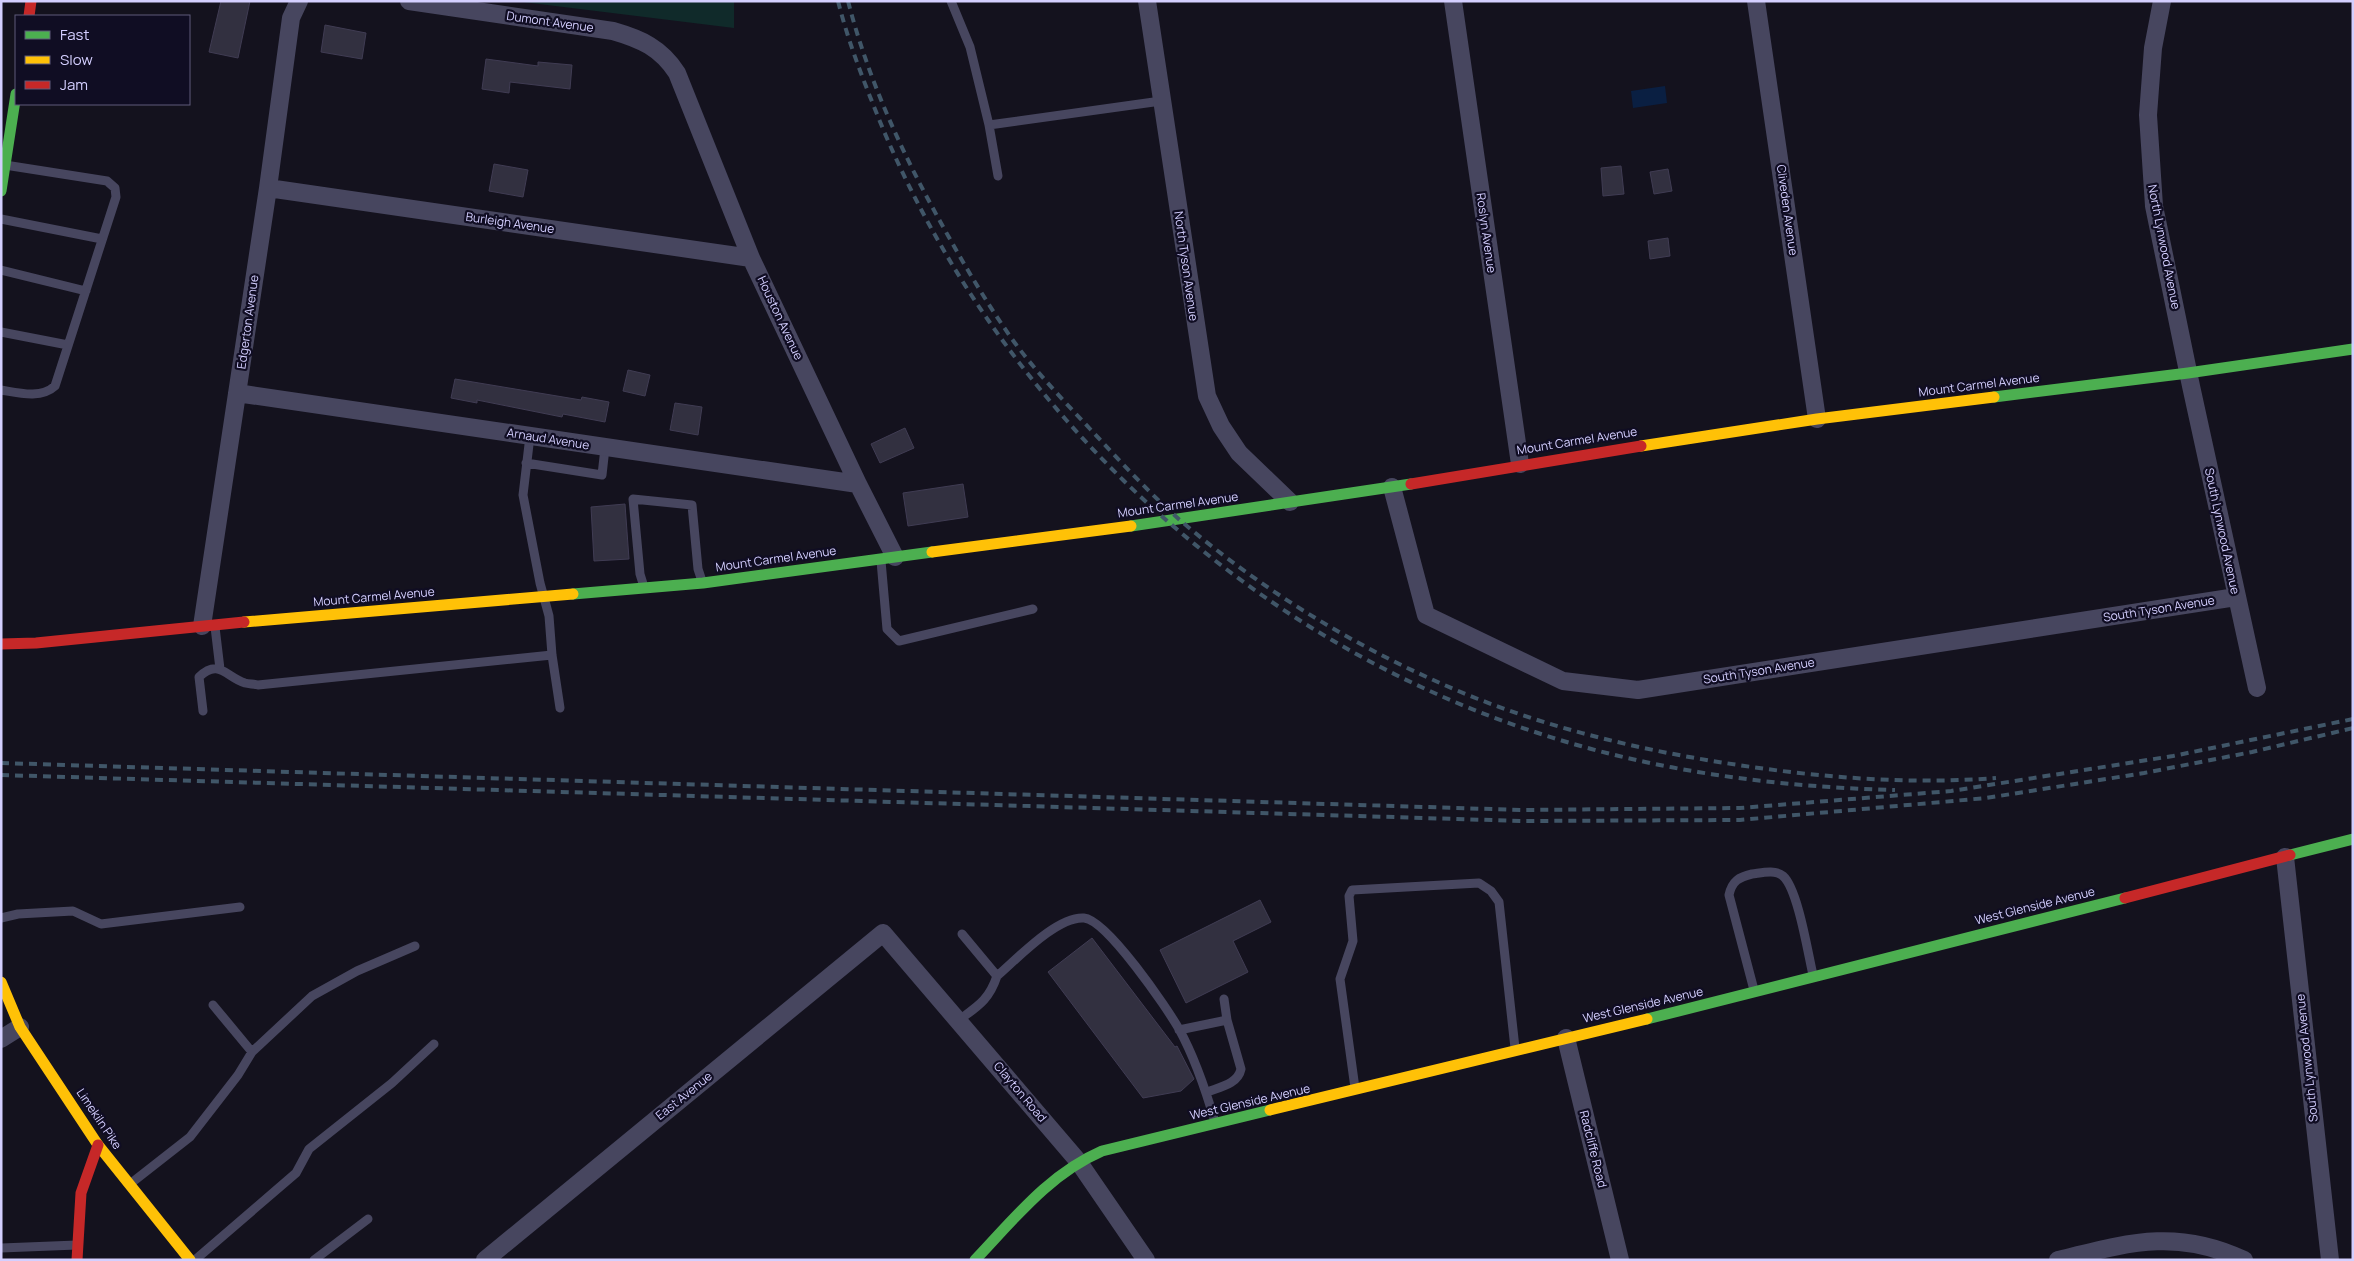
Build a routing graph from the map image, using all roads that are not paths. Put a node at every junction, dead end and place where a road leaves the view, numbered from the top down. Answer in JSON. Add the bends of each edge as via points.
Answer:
{"nodes":[{"id":1,"x":31,"y":1,"type":"edge"},
{"id":2,"x":299,"y":1,"type":"edge"},
{"id":3,"x":409,"y":1,"type":"edge"},
{"id":4,"x":951,"y":1,"type":"edge"},
{"id":5,"x":1147,"y":1,"type":"edge"},
{"id":6,"x":1453,"y":1,"type":"edge"},
{"id":7,"x":1756,"y":1,"type":"edge"},
{"id":8,"x":2162,"y":1,"type":"edge"},
{"id":9,"x":28,"y":15,"type":"edge"},
{"id":10,"x":677,"y":73,"type":"joint"},
{"id":11,"x":15,"y":96,"type":"edge"},
{"id":12,"x":1161,"y":101,"type":"junction"},
{"id":13,"x":7,"y":113,"type":"edge"},
{"id":14,"x":989,"y":125,"type":"junction"},
{"id":15,"x":5,"y":165,"type":"junction"},
{"id":16,"x":998,"y":176,"type":"dead end"},
{"id":17,"x":268,"y":188,"type":"junction"},
{"id":18,"x":1,"y":191,"type":"edge"},
{"id":19,"x":1,"y":219,"type":"edge"},
{"id":20,"x":102,"y":239,"type":"junction"},
{"id":21,"x":751,"y":258,"type":"junction"},
{"id":22,"x":1,"y":270,"type":"edge"},
{"id":23,"x":86,"y":291,"type":"junction"},
{"id":24,"x":1,"y":332,"type":"edge"},
{"id":25,"x":68,"y":345,"type":"junction"},
{"id":26,"x":2353,"y":350,"type":"edge"},
{"id":27,"x":2188,"y":373,"type":"junction"},
{"id":28,"x":1,"y":390,"type":"edge"},
{"id":29,"x":237,"y":393,"type":"junction"},
{"id":30,"x":1816,"y":418,"type":"junction"},
{"id":31,"x":530,"y":436,"type":"junction"},
{"id":32,"x":605,"y":448,"type":"junction"},
{"id":33,"x":526,"y":463,"type":"junction"},
{"id":34,"x":1520,"y":464,"type":"junction"},
{"id":35,"x":858,"y":484,"type":"junction"},
{"id":36,"x":1392,"y":487,"type":"junction"},
{"id":37,"x":1290,"y":502,"type":"junction"},
{"id":38,"x":888,"y":557,"type":"junction"},
{"id":39,"x":703,"y":583,"type":"junction"},
{"id":40,"x":644,"y":587,"type":"junction"},
{"id":41,"x":544,"y":597,"type":"junction"},
{"id":42,"x":2236,"y":597,"type":"junction"},
{"id":43,"x":1033,"y":608,"type":"dead end"},
{"id":44,"x":208,"y":625,"type":"junction"},
{"id":45,"x":1,"y":644,"type":"edge"},
{"id":46,"x":552,"y":655,"type":"junction"},
{"id":47,"x":220,"y":669,"type":"junction"},
{"id":48,"x":2258,"y":688,"type":"dead end"},
{"id":49,"x":560,"y":708,"type":"dead end"},
{"id":50,"x":203,"y":710,"type":"dead end"},
{"id":51,"x":2353,"y":839,"type":"edge"},
{"id":52,"x":2285,"y":857,"type":"junction"},
{"id":53,"x":240,"y":907,"type":"dead end"},
{"id":54,"x":1,"y":918,"type":"edge"},
{"id":55,"x":883,"y":933,"type":"joint"},
{"id":56,"x":962,"y":934,"type":"dead end"},
{"id":57,"x":415,"y":946,"type":"dead end"},
{"id":58,"x":997,"y":976,"type":"junction"},
{"id":59,"x":1814,"y":978,"type":"junction"},
{"id":60,"x":1,"y":982,"type":"edge"},
{"id":61,"x":1754,"y":993,"type":"junction"},
{"id":62,"x":1224,"y":999,"type":"dead end"},
{"id":63,"x":213,"y":1005,"type":"dead end"},
{"id":64,"x":958,"y":1020,"type":"junction"},
{"id":65,"x":1228,"y":1020,"type":"junction"},
{"id":66,"x":20,"y":1027,"type":"junction"},
{"id":67,"x":1179,"y":1030,"type":"junction"},
{"id":68,"x":1566,"y":1038,"type":"junction"},
{"id":69,"x":1,"y":1039,"type":"edge"},
{"id":70,"x":434,"y":1044,"type":"dead end"},
{"id":71,"x":1516,"y":1051,"type":"junction"},
{"id":72,"x":252,"y":1052,"type":"junction"},
{"id":73,"x":1355,"y":1091,"type":"junction"},
{"id":74,"x":1207,"y":1092,"type":"junction"},
{"id":75,"x":1215,"y":1124,"type":"junction"},
{"id":76,"x":98,"y":1145,"type":"junction"},
{"id":77,"x":1078,"y":1161,"type":"junction"},
{"id":78,"x":130,"y":1184,"type":"junction"},
{"id":79,"x":368,"y":1219,"type":"dead end"},
{"id":80,"x":78,"y":1245,"type":"junction"},
{"id":81,"x":1,"y":1248,"type":"edge"},
{"id":82,"x":77,"y":1260,"type":"edge"},
{"id":83,"x":190,"y":1260,"type":"edge"},
{"id":84,"x":196,"y":1260,"type":"edge"},
{"id":85,"x":314,"y":1260,"type":"edge"},
{"id":86,"x":484,"y":1260,"type":"edge"},
{"id":87,"x":975,"y":1260,"type":"edge"},
{"id":88,"x":1146,"y":1260,"type":"edge"},
{"id":89,"x":1620,"y":1260,"type":"edge"},
{"id":90,"x":2058,"y":1260,"type":"edge"},
{"id":91,"x":2244,"y":1260,"type":"edge"},
{"id":92,"x":2330,"y":1260,"type":"edge"}],
"edges":[{"from":1,"to":9,"type":"street"},
{"from":2,"to":17,"type":"street","name":"Edgerton Avenue","via":[[291,18]]},
{"from":3,"to":10,"type":"street","name":"Dumont Avenue","via":[[613,31],[635,37],[667,57]]},
{"from":4,"to":14,"type":"lane","via":[[970,47]]},
{"from":5,"to":12,"type":"street","name":"North Tyson Avenue"},
{"from":6,"to":34,"type":"street","name":"Roslyn Avenue"},
{"from":7,"to":30,"type":"street","name":"Cliveden Avenue"},
{"from":8,"to":27,"type":"street","name":"North Lynwood Avenue","via":[[2149,93],[2150,171],[2154,206]]},
{"from":10,"to":21,"type":"street","name":"Houston Avenue"},
{"from":11,"to":13,"type":"street"},
{"from":12,"to":14,"type":"lane"},
{"from":12,"to":37,"type":"street","name":"North Tyson Avenue","via":[[1206,396],[1240,453]]},
{"from":13,"to":15,"type":"street"},
{"from":14,"to":16,"type":"lane"},
{"from":15,"to":18,"type":"street"},
{"from":15,"to":20,"type":"lane","via":[[107,181],[115,188],[116,198]]},
{"from":17,"to":21,"type":"street","name":"Burleigh Avenue"},
{"from":17,"to":29,"type":"street","name":"Edgerton Avenue"},
{"from":19,"to":20,"type":"lane"},
{"from":20,"to":23,"type":"lane"},
{"from":21,"to":35,"type":"street","name":"Houston Avenue"},
{"from":22,"to":23,"type":"lane"},
{"from":23,"to":25,"type":"lane"},
{"from":24,"to":25,"type":"lane"},
{"from":25,"to":28,"type":"lane","via":[[55,386],[48,392],[34,394]]},
{"from":26,"to":27,"type":"street","name":"Mount Carmel Avenue"},
{"from":27,"to":30,"type":"street","name":"Mount Carmel Avenue"},
{"from":27,"to":42,"type":"street","name":"South Lynwood Avenue"},
{"from":29,"to":31,"type":"street","name":"Arnaud Avenue"},
{"from":29,"to":44,"type":"street","name":"Edgerton Avenue"},
{"from":30,"to":34,"type":"street","name":"Mount Carmel Avenue"},
{"from":31,"to":32,"type":"street","name":"Arnaud Avenue"},
{"from":31,"to":33,"type":"lane"},
{"from":32,"to":33,"type":"lane","via":[[602,475]]},
{"from":32,"to":35,"type":"street","name":"Arnaud Avenue"},
{"from":33,"to":41,"type":"lane","via":[[523,495]]},
{"from":34,"to":36,"type":"street","name":"Mount Carmel Avenue"},
{"from":35,"to":38,"type":"street","name":"Houston Avenue"},
{"from":36,"to":37,"type":"street","name":"Mount Carmel Avenue"},
{"from":36,"to":42,"type":"street","name":"South Tyson Avenue","via":[[1426,615],[1572,682],[1638,690]]},
{"from":37,"to":38,"type":"street","name":"Mount Carmel Avenue"},
{"from":38,"to":39,"type":"street","name":"Mount Carmel Avenue"},
{"from":38,"to":43,"type":"lane","via":[[887,629],[899,641]]},
{"from":39,"to":40,"type":"street","name":"Mount Carmel Avenue"},
{"from":39,"to":40,"type":"lane","via":[[698,568],[692,505],[633,499]]},
{"from":40,"to":41,"type":"street","name":"Mount Carmel Avenue"},
{"from":41,"to":44,"type":"street","name":"Mount Carmel Avenue"},
{"from":41,"to":46,"type":"lane"},
{"from":42,"to":48,"type":"street","name":"South Lynwood Avenue"},
{"from":44,"to":45,"type":"street","name":"Mount Carmel Avenue"},
{"from":44,"to":47,"type":"lane"},
{"from":46,"to":47,"type":"lane","via":[[258,685],[245,683]]},
{"from":46,"to":49,"type":"lane"},
{"from":47,"to":50,"type":"lane","via":[[207,670],[199,678]]},
{"from":51,"to":52,"type":"street","name":"West Glenside Avenue"},
{"from":52,"to":59,"type":"street","name":"West Glenside Avenue"},
{"from":52,"to":92,"type":"street","name":"South Lynwood Avenue"},
{"from":53,"to":54,"type":"lane","via":[[101,924],[73,911]]},
{"from":55,"to":64,"type":"street","name":"Clayton Road"},
{"from":55,"to":86,"type":"street","name":"East Avenue"},
{"from":56,"to":58,"type":"lane"},
{"from":57,"to":72,"type":"lane","via":[[357,971],[312,996]]},
{"from":58,"to":64,"type":"lane","via":[[985,1001]]},
{"from":58,"to":67,"type":"lane","via":[[1052,930],[1069,920],[1086,918],[1106,930],[1120,945]]},
{"from":59,"to":61,"type":"street","name":"West Glenside Avenue"},
{"from":59,"to":61,"type":"lane","via":[[1801,920],[1783,876],[1772,872],[1748,875],[1737,879],[1729,895]]},
{"from":60,"to":66,"type":"street","name":"Limekiln Pike"},
{"from":61,"to":68,"type":"street","name":"West Glenside Avenue"},
{"from":62,"to":65,"type":"lane"},
{"from":63,"to":72,"type":"lane"},
{"from":64,"to":77,"type":"street","name":"Clayton Road"},
{"from":65,"to":67,"type":"lane"},
{"from":65,"to":74,"type":"lane","via":[[1240,1074],[1231,1083]]},
{"from":66,"to":69,"type":"street"},
{"from":66,"to":76,"type":"street","name":"Limekiln Pike"},
{"from":67,"to":74,"type":"lane"},
{"from":68,"to":71,"type":"street","name":"West Glenside Avenue"},
{"from":68,"to":89,"type":"street","name":"Radcliffe Road"},
{"from":70,"to":84,"type":"lane","via":[[392,1083],[309,1149],[296,1173]]},
{"from":71,"to":73,"type":"street","name":"West Glenside Avenue"},
{"from":71,"to":73,"type":"lane","via":[[1499,902],[1491,891],[1480,884],[1352,890],[1349,896],[1353,941],[1340,979]]},
{"from":72,"to":78,"type":"lane","via":[[190,1137]]},
{"from":73,"to":75,"type":"street","name":"West Glenside Avenue"},
{"from":74,"to":75,"type":"lane"},
{"from":75,"to":77,"type":"street","name":"West Glenside Avenue","via":[[1102,1150]]},
{"from":76,"to":78,"type":"street","name":"Limekiln Pike"},
{"from":76,"to":80,"type":"street","via":[[81,1193]]},
{"from":77,"to":87,"type":"street","name":"West Glenside Avenue","via":[[1056,1178]]},
{"from":77,"to":88,"type":"street","name":"Clayton Road"},
{"from":78,"to":83,"type":"street","name":"Limekiln Pike"},
{"from":79,"to":85,"type":"lane"},
{"from":80,"to":81,"type":"lane"},
{"from":80,"to":82,"type":"street"},
{"from":90,"to":91,"type":"street","via":[[2159,1240],[2216,1247]]}]}
